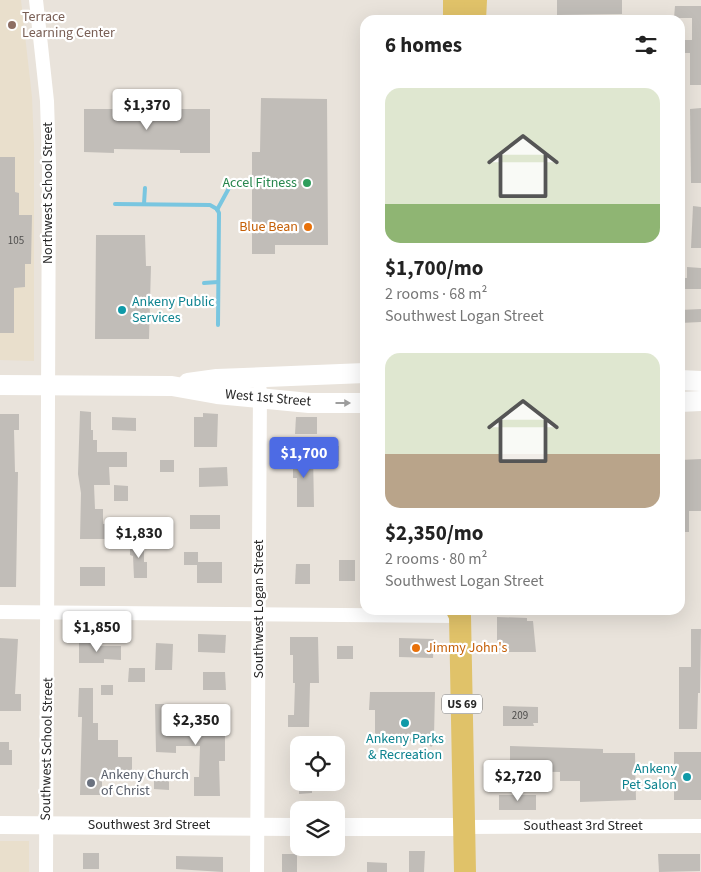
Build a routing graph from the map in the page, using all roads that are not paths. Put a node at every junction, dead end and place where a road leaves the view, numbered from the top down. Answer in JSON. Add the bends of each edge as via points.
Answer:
{"nodes":[{"id":1,"x":36,"y":0,"type":"edge"},
{"id":2,"x":454,"y":0,"type":"edge"},
{"id":3,"x":476,"y":0,"type":"edge"},
{"id":4,"x":454,"y":15,"type":"edge"},
{"id":5,"x":476,"y":15,"type":"edge"},
{"id":6,"x":360,"y":373,"type":"edge"},
{"id":7,"x":260,"y":377,"type":"junction"},
{"id":8,"x":685,"y":380,"type":"edge"},
{"id":9,"x":701,"y":381,"type":"edge"},
{"id":10,"x":0,"y":386,"type":"edge"},
{"id":11,"x":49,"y":386,"type":"junction"},
{"id":12,"x":172,"y":386,"type":"junction"},
{"id":13,"x":260,"y":398,"type":"junction"},
{"id":14,"x":701,"y":401,"type":"edge"},
{"id":15,"x":685,"y":402,"type":"edge"},
{"id":16,"x":360,"y":403,"type":"edge"},
{"id":17,"x":0,"y":612,"type":"edge"},
{"id":18,"x":49,"y":612,"type":"junction"},
{"id":19,"x":360,"y":613,"type":"edge"},
{"id":20,"x":259,"y":615,"type":"junction"},
{"id":21,"x":460,"y":615,"type":"edge"},
{"id":22,"x":0,"y":825,"type":"edge"},
{"id":23,"x":46,"y":825,"type":"junction"},
{"id":24,"x":257,"y":826,"type":"junction"},
{"id":25,"x":290,"y":826,"type":"edge"},
{"id":26,"x":701,"y":826,"type":"edge"},
{"id":27,"x":345,"y":827,"type":"edge"},
{"id":28,"x":464,"y":827,"type":"junction"},
{"id":29,"x":46,"y":872,"type":"edge"},
{"id":30,"x":257,"y":872,"type":"edge"},
{"id":31,"x":465,"y":872,"type":"edge"}],
"edges":[{"from":1,"to":11,"type":"street","name":"Northwest School Street","via":[[48,112]]},
{"from":2,"to":4,"type":"main road"},
{"from":3,"to":5,"type":"main road"},
{"from":6,"to":7,"type":"main road","name":"West 1st Street"},
{"from":7,"to":12,"type":"main road","name":"West 1st Street"},
{"from":7,"to":13,"type":"street","name":"Southwest Logan Street"},
{"from":8,"to":9,"type":"main road"},
{"from":10,"to":11,"type":"main road","name":"West 1st Street"},
{"from":11,"to":12,"type":"main road","name":"West 1st Street"},
{"from":11,"to":18,"type":"street","name":"Southwest School Street"},
{"from":12,"to":13,"type":"main road","name":"West 1st Street"},
{"from":13,"to":16,"type":"main road","name":"West 1st Street","one_way":true,"via":[[309,403]]},
{"from":13,"to":20,"type":"street","name":"Southwest Logan Street"},
{"from":14,"to":15,"type":"main road"},
{"from":17,"to":18,"type":"street"},
{"from":18,"to":20,"type":"street"},
{"from":18,"to":23,"type":"street","name":"Southwest School Street"},
{"from":19,"to":20,"type":"street"},
{"from":20,"to":24,"type":"street","name":"Southwest Logan Street"},
{"from":21,"to":28,"type":"main road","number":"US 69"},
{"from":22,"to":23,"type":"street","name":"Southwest 3rd Street"},
{"from":23,"to":24,"type":"street","name":"Southwest 3rd Street"},
{"from":23,"to":29,"type":"street","name":"Southwest School Street"},
{"from":24,"to":25,"type":"street","name":"Southwest 3rd Street"},
{"from":24,"to":30,"type":"street","name":"Southwest Logan Street"},
{"from":26,"to":28,"type":"street","name":"Southeast 3rd Street"},
{"from":27,"to":28,"type":"street"},
{"from":28,"to":31,"type":"main road","number":"US 69"}]}
